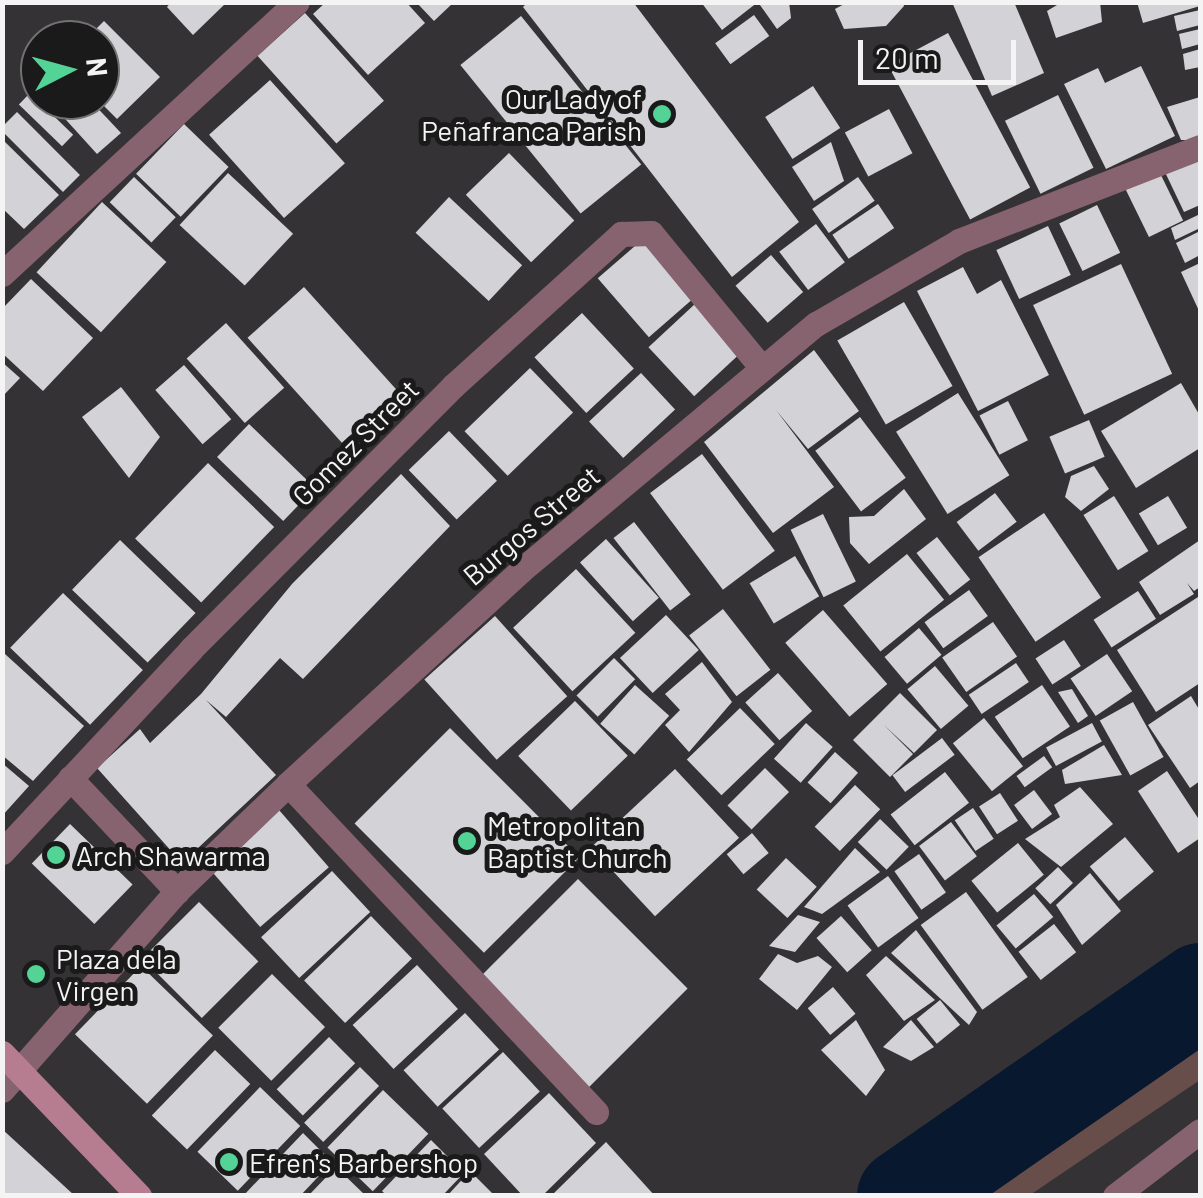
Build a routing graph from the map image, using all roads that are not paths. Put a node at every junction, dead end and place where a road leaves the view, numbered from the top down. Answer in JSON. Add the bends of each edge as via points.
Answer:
{"nodes":[{"id":1,"x":297,"y":2,"type":"edge"},
{"id":2,"x":1200,"y":146,"type":"edge"},
{"id":3,"x":2,"y":274,"type":"edge"},
{"id":4,"x":761,"y":367,"type":"junction"},
{"id":5,"x":70,"y":778,"type":"junction"},
{"id":6,"x":288,"y":784,"type":"junction"},
{"id":7,"x":2,"y":852,"type":"edge"},
{"id":8,"x":178,"y":891,"type":"junction"},
{"id":9,"x":12,"y":1061,"type":"edge"},
{"id":10,"x":2,"y":1090,"type":"edge"},
{"id":11,"x":596,"y":1112,"type":"dead end"},
{"id":12,"x":1200,"y":1132,"type":"edge"},
{"id":13,"x":139,"y":1196,"type":"edge"},
{"id":14,"x":1114,"y":1196,"type":"edge"}],
"edges":[{"from":1,"to":3,"type":"street"},
{"from":2,"to":4,"type":"street","name":"Burgos Street","via":[[959,241],[816,324]]},
{"from":4,"to":5,"type":"street","name":"Gomez Street","via":[[650,233],[621,234],[452,386]]},
{"from":4,"to":6,"type":"street","name":"Burgos Street","via":[[519,572]]},
{"from":5,"to":7,"type":"street","name":"Gomez Street"},
{"from":5,"to":8,"type":"street"},
{"from":6,"to":8,"type":"street","name":"Burgos Street"},
{"from":6,"to":11,"type":"street"},
{"from":8,"to":9,"type":"street","name":"Burgos Street"},
{"from":9,"to":10,"type":"street","name":"Burgos Street"},
{"from":9,"to":13,"type":"street"},
{"from":12,"to":14,"type":"street"}]}
